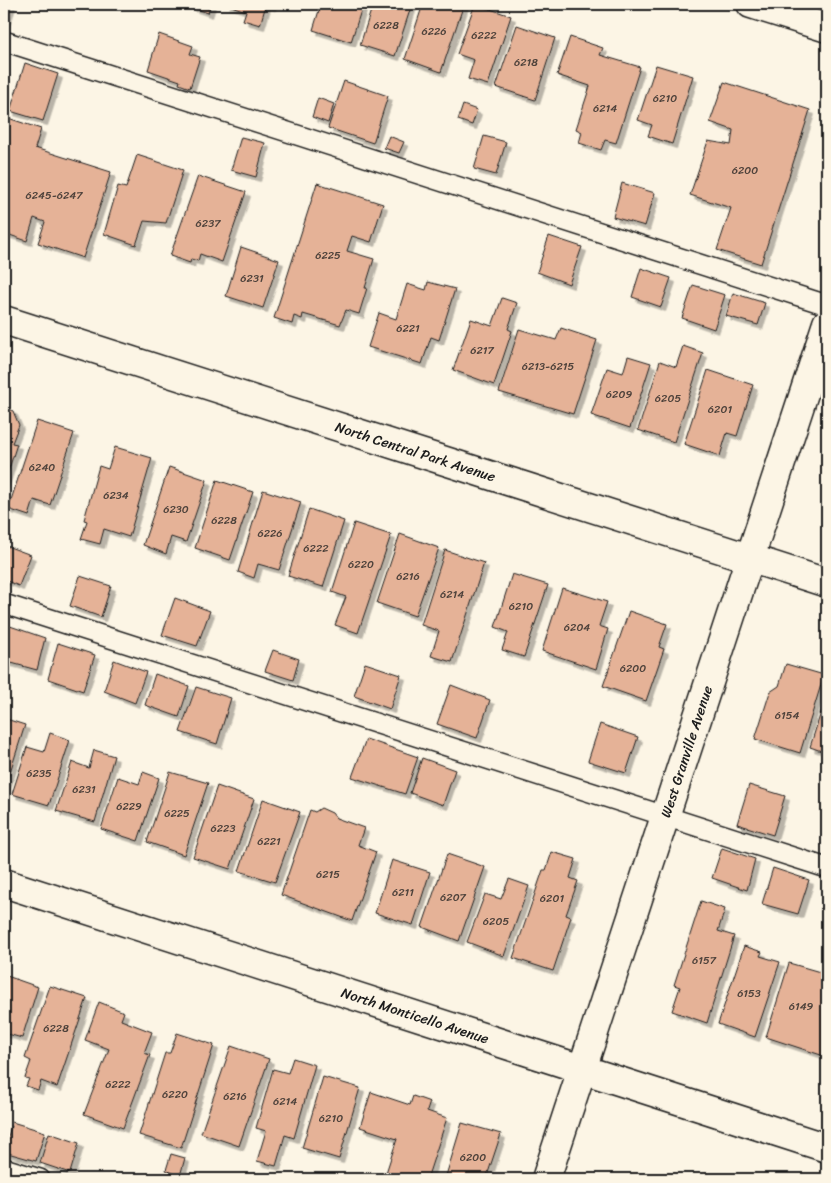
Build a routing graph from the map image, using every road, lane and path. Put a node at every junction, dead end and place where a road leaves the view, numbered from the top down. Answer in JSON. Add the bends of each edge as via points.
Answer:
{"nodes":[{"id":1,"x":751,"y":4,"type":"edge"},
{"id":2,"x":827,"y":28,"type":"edge"},
{"id":3,"x":4,"y":41,"type":"edge"},
{"id":4,"x":827,"y":306,"type":"edge"},
{"id":5,"x":4,"y":320,"type":"edge"},
{"id":6,"x":827,"y":323,"type":"edge"},
{"id":7,"x":750,"y":558,"type":"junction"},
{"id":8,"x":827,"y":583,"type":"edge"},
{"id":9,"x":4,"y":604,"type":"edge"},
{"id":10,"x":665,"y":816,"type":"junction"},
{"id":11,"x":827,"y":868,"type":"edge"},
{"id":12,"x":4,"y":883,"type":"edge"},
{"id":13,"x":582,"y":1069,"type":"junction"},
{"id":14,"x":827,"y":1148,"type":"edge"},
{"id":15,"x":4,"y":1168,"type":"edge"},
{"id":16,"x":40,"y":1179,"type":"edge"},
{"id":17,"x":546,"y":1179,"type":"edge"}],
"edges":[{"from":1,"to":2,"type":"street"},
{"from":3,"to":4,"type":"lane"},
{"from":5,"to":7,"type":"street","name":"North Central Park Avenue"},
{"from":6,"to":7,"type":"street","name":"West Granville Avenue"},
{"from":7,"to":8,"type":"street","name":"North Central Park Avenue"},
{"from":7,"to":10,"type":"street","name":"West Granville Avenue"},
{"from":9,"to":10,"type":"lane"},
{"from":10,"to":11,"type":"lane"},
{"from":10,"to":13,"type":"street","name":"West Granville Avenue"},
{"from":12,"to":13,"type":"street","name":"North Monticello Avenue"},
{"from":13,"to":14,"type":"street","name":"North Monticello Avenue"},
{"from":13,"to":17,"type":"street","name":"West Granville Avenue"},
{"from":15,"to":16,"type":"lane"}]}
